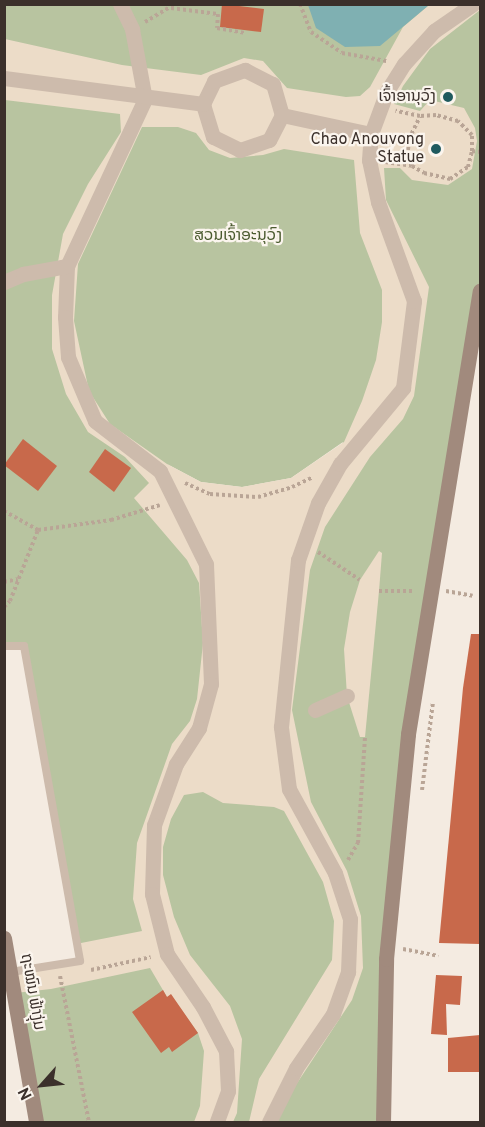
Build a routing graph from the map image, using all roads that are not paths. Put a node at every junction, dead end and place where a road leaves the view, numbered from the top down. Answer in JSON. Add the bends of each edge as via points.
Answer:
{"nodes":[{"id":1,"x":120,"y":4,"type":"edge"},
{"id":2,"x":472,"y":4,"type":"edge"},
{"id":3,"x":4,"y":78,"type":"edge"},
{"id":4,"x":146,"y":99,"type":"junction"},
{"id":5,"x":203,"y":104,"type":"junction"},
{"id":6,"x":282,"y":115,"type":"junction"},
{"id":7,"x":371,"y":134,"type":"junction"},
{"id":8,"x":67,"y":266,"type":"junction"},
{"id":9,"x":4,"y":282,"type":"edge"},
{"id":10,"x":480,"y":291,"type":"edge"},
{"id":11,"x":4,"y":646,"type":"edge"},
{"id":12,"x":346,"y":696,"type":"dead end"},
{"id":13,"x":315,"y":710,"type":"dead end"},
{"id":14,"x":4,"y":938,"type":"edge"},
{"id":15,"x":8,"y":971,"type":"edge"},
{"id":16,"x":36,"y":1122,"type":"edge"},
{"id":17,"x":217,"y":1122,"type":"edge"},
{"id":18,"x":269,"y":1122,"type":"edge"},
{"id":19,"x":383,"y":1122,"type":"edge"}],
"edges":[{"from":1,"to":4,"type":"street","via":[[132,29]]},
{"from":2,"to":7,"type":"street","via":[[434,31],[404,63],[383,100]]},
{"from":3,"to":4,"type":"street"},
{"from":4,"to":5,"type":"street"},
{"from":4,"to":8,"type":"street"},
{"from":5,"to":6,"type":"street","via":[[214,81],[245,70],[273,84]]},
{"from":5,"to":6,"type":"street","via":[[213,137],[240,150],[269,140]]},
{"from":6,"to":7,"type":"street"},
{"from":7,"to":18,"type":"street","via":[[369,160],[378,202],[414,301],[402,388],[340,464],[318,503],[298,560],[281,727],[289,789],[335,873],[350,919],[348,972],[333,1014],[296,1068]]},
{"from":8,"to":9,"type":"street","via":[[23,274]]},
{"from":8,"to":17,"type":"street","via":[[68,357],[95,421],[160,471],[206,564],[212,684],[199,728],[176,764],[154,825],[152,894],[167,954],[203,1007],[226,1051],[228,1091]]},
{"from":10,"to":19,"type":"street","via":[[408,734],[386,959]]},
{"from":11,"to":15,"type":"lane","via":[[24,646],[80,961]]},
{"from":12,"to":13,"type":"street"},
{"from":14,"to":15,"type":"street","name":"ຖະໝົນ ຟ້າງຸ່ມ"},
{"from":15,"to":16,"type":"street","name":"ຖະໝົນ ຟ້າງຸ່ມ"}]}
